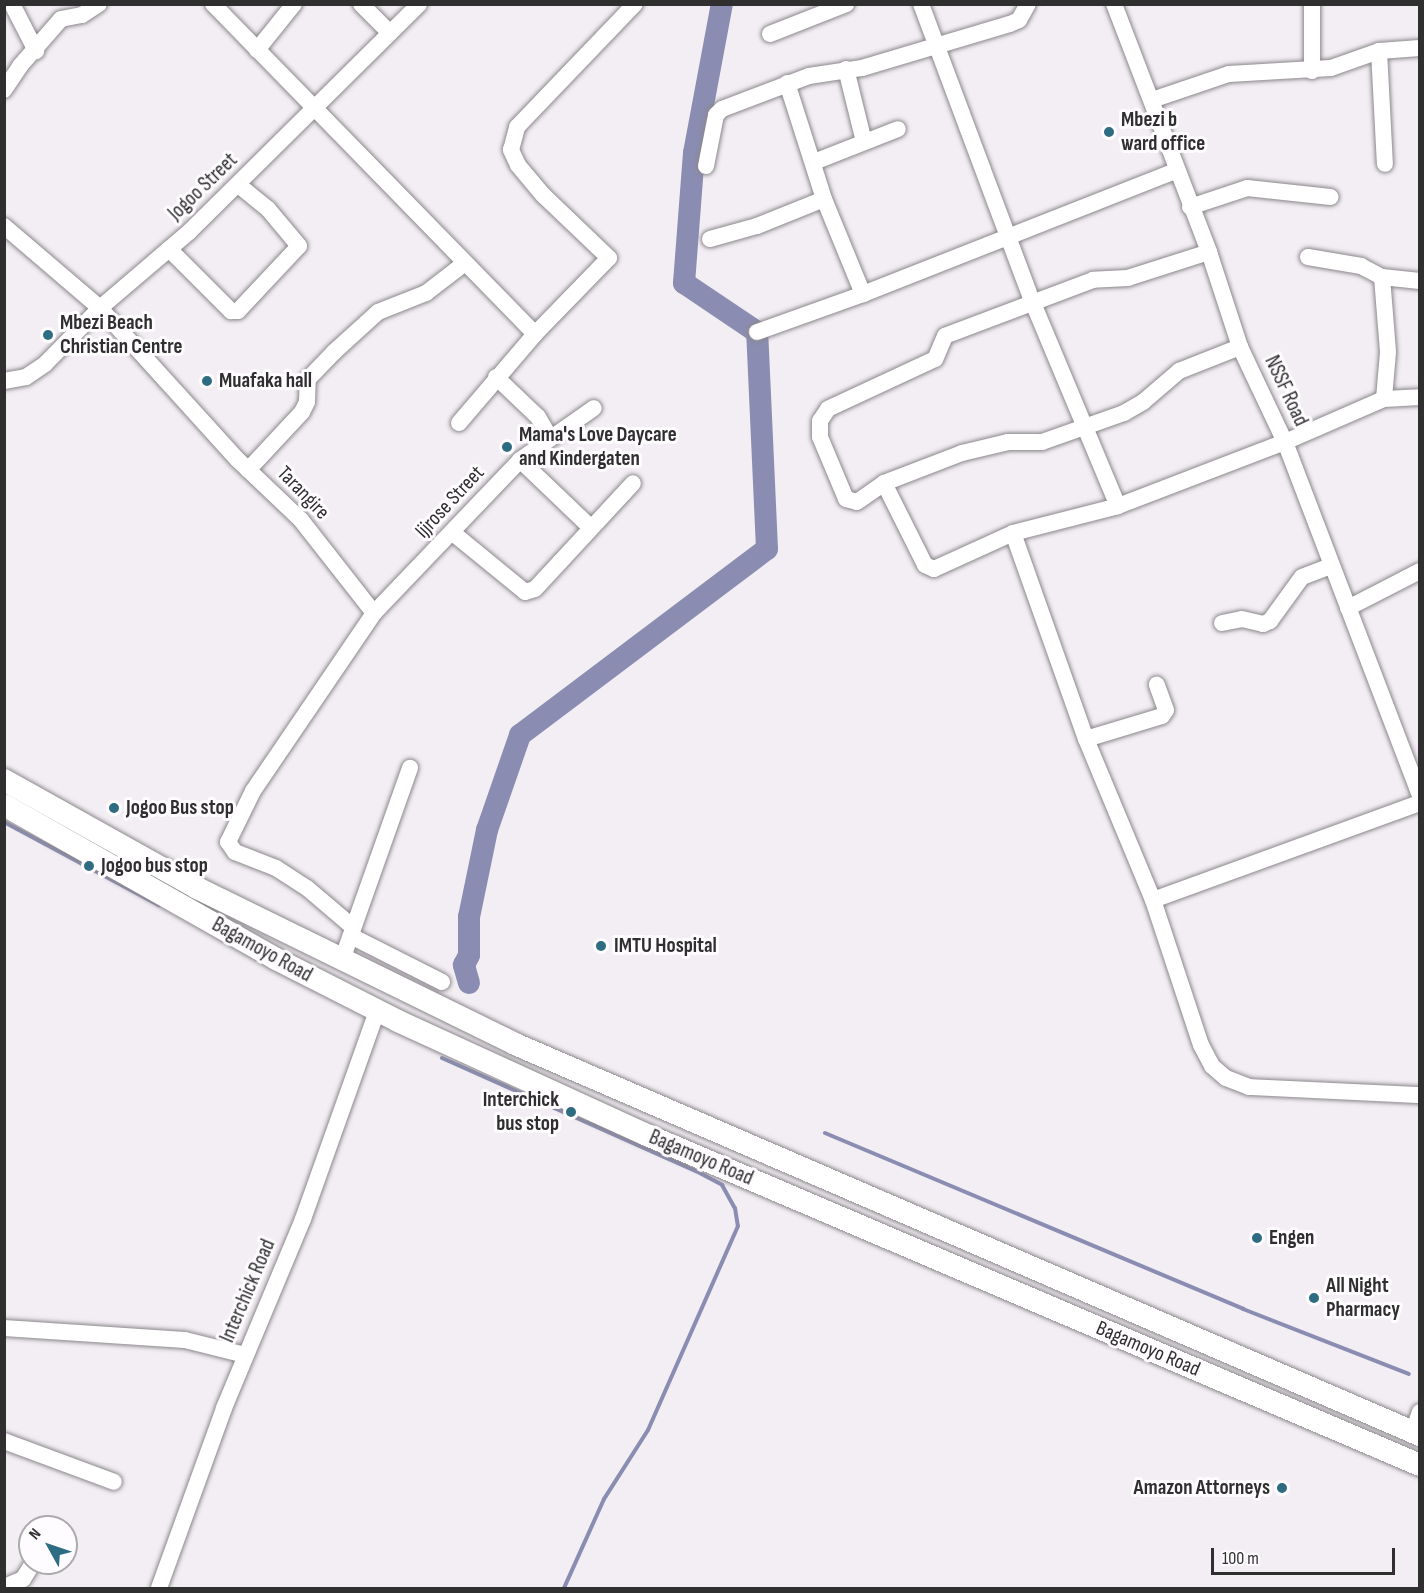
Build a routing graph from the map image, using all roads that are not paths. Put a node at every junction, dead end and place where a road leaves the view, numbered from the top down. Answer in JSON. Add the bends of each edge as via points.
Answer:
{"nodes":[{"id":1,"x":12,"y":4,"type":"edge"},
{"id":2,"x":99,"y":4,"type":"edge"},
{"id":3,"x":213,"y":4,"type":"edge"},
{"id":4,"x":294,"y":4,"type":"edge"},
{"id":5,"x":361,"y":4,"type":"edge"},
{"id":6,"x":419,"y":4,"type":"edge"},
{"id":7,"x":635,"y":4,"type":"edge"},
{"id":8,"x":846,"y":4,"type":"edge"},
{"id":9,"x":921,"y":4,"type":"edge"},
{"id":10,"x":1028,"y":4,"type":"edge"},
{"id":11,"x":1114,"y":4,"type":"edge"},
{"id":12,"x":1312,"y":4,"type":"edge"},
{"id":13,"x":812,"y":11,"type":"edge"},
{"id":14,"x":390,"y":33,"type":"junction"},
{"id":15,"x":770,"y":34,"type":"dead end"},
{"id":16,"x":937,"y":48,"type":"junction"},
{"id":17,"x":1419,"y":48,"type":"edge"},
{"id":18,"x":36,"y":51,"type":"junction"},
{"id":19,"x":257,"y":51,"type":"junction"},
{"id":20,"x":1378,"y":51,"type":"junction"},
{"id":21,"x":846,"y":69,"type":"junction"},
{"id":22,"x":1312,"y":71,"type":"junction"},
{"id":23,"x":787,"y":83,"type":"junction"},
{"id":24,"x":4,"y":90,"type":"edge"},
{"id":25,"x":1152,"y":100,"type":"junction"},
{"id":26,"x":313,"y":108,"type":"junction"},
{"id":27,"x":898,"y":129,"type":"dead end"},
{"id":28,"x":864,"y":142,"type":"junction"},
{"id":29,"x":814,"y":162,"type":"junction"},
{"id":30,"x":1385,"y":164,"type":"dead end"},
{"id":31,"x":706,"y":166,"type":"dead end"},
{"id":32,"x":1176,"y":171,"type":"junction"},
{"id":33,"x":238,"y":185,"type":"junction"},
{"id":34,"x":1331,"y":197,"type":"dead end"},
{"id":35,"x":824,"y":200,"type":"junction"},
{"id":36,"x":1190,"y":207,"type":"junction"},
{"id":37,"x":4,"y":226,"type":"edge"},
{"id":38,"x":710,"y":239,"type":"dead end"},
{"id":39,"x":1008,"y":239,"type":"junction"},
{"id":40,"x":170,"y":249,"type":"junction"},
{"id":41,"x":1209,"y":252,"type":"junction"},
{"id":42,"x":1308,"y":257,"type":"dead end"},
{"id":43,"x":465,"y":263,"type":"junction"},
{"id":44,"x":1382,"y":277,"type":"junction"},
{"id":45,"x":1419,"y":281,"type":"edge"},
{"id":46,"x":863,"y":294,"type":"junction"},
{"id":47,"x":1033,"y":303,"type":"junction"},
{"id":48,"x":100,"y":308,"type":"junction"},
{"id":49,"x":757,"y":332,"type":"dead end"},
{"id":50,"x":535,"y":334,"type":"junction"},
{"id":51,"x":1240,"y":347,"type":"junction"},
{"id":52,"x":496,"y":377,"type":"junction"},
{"id":53,"x":4,"y":381,"type":"edge"},
{"id":54,"x":1419,"y":397,"type":"edge"},
{"id":55,"x":1384,"y":399,"type":"junction"},
{"id":56,"x":594,"y":408,"type":"dead end"},
{"id":57,"x":459,"y":423,"type":"dead end"},
{"id":58,"x":1083,"y":429,"type":"junction"},
{"id":59,"x":550,"y":438,"type":"junction"},
{"id":60,"x":1285,"y":442,"type":"junction"},
{"id":61,"x":520,"y":460,"type":"junction"},
{"id":62,"x":248,"y":470,"type":"junction"},
{"id":63,"x":633,"y":483,"type":"dead end"},
{"id":64,"x":884,"y":483,"type":"junction"},
{"id":65,"x":1118,"y":506,"type":"junction"},
{"id":66,"x":589,"y":526,"type":"junction"},
{"id":67,"x":453,"y":533,"type":"junction"},
{"id":68,"x":1013,"y":533,"type":"junction"},
{"id":69,"x":1330,"y":566,"type":"junction"},
{"id":70,"x":1419,"y":571,"type":"edge"},
{"id":71,"x":1348,"y":608,"type":"junction"},
{"id":72,"x":374,"y":613,"type":"junction"},
{"id":73,"x":1222,"y":623,"type":"dead end"},
{"id":74,"x":1157,"y":685,"type":"dead end"},
{"id":75,"x":1086,"y":739,"type":"junction"},
{"id":76,"x":1402,"y":744,"type":"junction"},
{"id":77,"x":1419,"y":744,"type":"edge"},
{"id":78,"x":410,"y":768,"type":"dead end"},
{"id":79,"x":4,"y":780,"type":"edge"},
{"id":80,"x":1419,"y":795,"type":"edge"},
{"id":81,"x":1419,"y":802,"type":"edge"},
{"id":82,"x":4,"y":805,"type":"edge"},
{"id":83,"x":1153,"y":900,"type":"junction"},
{"id":84,"x":352,"y":931,"type":"junction"},
{"id":85,"x":342,"y":960,"type":"junction"},
{"id":86,"x":442,"y":981,"type":"dead end"},
{"id":87,"x":377,"y":1011,"type":"junction"},
{"id":88,"x":1419,"y":1095,"type":"edge"},
{"id":89,"x":4,"y":1328,"type":"edge"},
{"id":90,"x":245,"y":1355,"type":"junction"},
{"id":91,"x":1417,"y":1426,"type":"edge"},
{"id":92,"x":4,"y":1441,"type":"edge"},
{"id":93,"x":1419,"y":1466,"type":"edge"},
{"id":94,"x":114,"y":1482,"type":"dead end"},
{"id":95,"x":26,"y":1575,"type":"edge"},
{"id":96,"x":4,"y":1587,"type":"edge"},
{"id":97,"x":159,"y":1588,"type":"edge"}],
"edges":[{"from":1,"to":18,"type":"street"},
{"from":2,"to":18,"type":"street","via":[[82,15],[61,20]]},
{"from":3,"to":19,"type":"street"},
{"from":4,"to":19,"type":"street"},
{"from":5,"to":14,"type":"street"},
{"from":6,"to":14,"type":"street","name":"Jogoo Street"},
{"from":7,"to":50,"type":"street","via":[[517,128],[511,150],[518,165],[609,258]]},
{"from":8,"to":13,"type":"street"},
{"from":9,"to":16,"type":"street"},
{"from":10,"to":16,"type":"street","via":[[1019,20],[1011,24]]},
{"from":11,"to":25,"type":"street","name":"NSSF Road"},
{"from":12,"to":22,"type":"street"},
{"from":13,"to":15,"type":"street"},
{"from":14,"to":26,"type":"street","name":"Jogoo Street"},
{"from":16,"to":21,"type":"street"},
{"from":16,"to":39,"type":"street"},
{"from":17,"to":20,"type":"street"},
{"from":18,"to":24,"type":"street"},
{"from":19,"to":26,"type":"street"},
{"from":20,"to":22,"type":"street"},
{"from":20,"to":30,"type":"street"},
{"from":21,"to":23,"type":"street"},
{"from":21,"to":28,"type":"street"},
{"from":22,"to":25,"type":"street","via":[[1229,74]]},
{"from":23,"to":29,"type":"street"},
{"from":23,"to":31,"type":"street","via":[[722,109],[716,115]]},
{"from":25,"to":32,"type":"street","name":"NSSF Road"},
{"from":26,"to":33,"type":"street","name":"Jogoo Street"},
{"from":26,"to":43,"type":"street"},
{"from":27,"to":28,"type":"street"},
{"from":28,"to":29,"type":"street"},
{"from":29,"to":35,"type":"street"},
{"from":32,"to":36,"type":"street","name":"NSSF Road"},
{"from":32,"to":39,"type":"street"},
{"from":33,"to":40,"type":"street","name":"Jogoo Street"},
{"from":33,"to":40,"type":"street","via":[[268,209],[299,246],[238,311],[231,311]]},
{"from":34,"to":36,"type":"street","via":[[1246,188]]},
{"from":35,"to":38,"type":"street"},
{"from":35,"to":46,"type":"street"},
{"from":36,"to":41,"type":"street","name":"NSSF Road"},
{"from":37,"to":48,"type":"street","name":"Tarangire"},
{"from":39,"to":46,"type":"street"},
{"from":39,"to":47,"type":"street"},
{"from":40,"to":48,"type":"street","name":"Jogoo Street"},
{"from":41,"to":47,"type":"street","via":[[1128,278],[1093,280]]},
{"from":41,"to":51,"type":"street","name":"NSSF Road"},
{"from":42,"to":44,"type":"street","via":[[1361,266]]},
{"from":43,"to":50,"type":"street"},
{"from":43,"to":62,"type":"street","via":[[426,293],[378,312],[334,352],[308,379],[307,402],[302,412]]},
{"from":44,"to":45,"type":"street"},
{"from":44,"to":55,"type":"street","via":[[1387,320]]},
{"from":46,"to":49,"type":"street"},
{"from":47,"to":58,"type":"street"},
{"from":47,"to":64,"type":"street","via":[[945,336],[935,358],[828,409],[820,421],[820,437],[846,499],[857,502]]},
{"from":48,"to":53,"type":"street","name":"Jogoo Street","via":[[45,364],[26,377]]},
{"from":48,"to":62,"type":"street","name":"Tarangire"},
{"from":50,"to":52,"type":"street"},
{"from":51,"to":58,"type":"street","via":[[1179,371],[1143,402]]},
{"from":51,"to":60,"type":"street","name":"NSSF Road"},
{"from":52,"to":57,"type":"street"},
{"from":52,"to":59,"type":"street","via":[[538,417]]},
{"from":54,"to":55,"type":"street"},
{"from":55,"to":60,"type":"street"},
{"from":56,"to":59,"type":"street","name":"Ijjrose Street"},
{"from":58,"to":64,"type":"street","via":[[1042,442],[1008,442],[962,453]]},
{"from":58,"to":65,"type":"street"},
{"from":59,"to":61,"type":"street","name":"Ijjrose Street"},
{"from":60,"to":65,"type":"street"},
{"from":60,"to":69,"type":"street","name":"NSSF Road"},
{"from":61,"to":66,"type":"street"},
{"from":61,"to":67,"type":"street","name":"Ijjrose Street"},
{"from":62,"to":72,"type":"street","name":"Tarangire","via":[[301,520]]},
{"from":63,"to":66,"type":"street"},
{"from":64,"to":68,"type":"street","via":[[929,567]]},
{"from":65,"to":68,"type":"street"},
{"from":66,"to":67,"type":"street","via":[[535,589],[525,592]]},
{"from":67,"to":72,"type":"street","name":"Ijjrose Street"},
{"from":68,"to":75,"type":"street"},
{"from":69,"to":71,"type":"street","name":"NSSF Road"},
{"from":69,"to":73,"type":"street","via":[[1297,582],[1270,621],[1263,624],[1242,619]]},
{"from":70,"to":71,"type":"street"},
{"from":71,"to":76,"type":"street","name":"NSSF Road"},
{"from":72,"to":84,"type":"street","via":[[253,791],[228,842],[235,852],[276,868],[307,888]]},
{"from":74,"to":75,"type":"street","via":[[1166,710],[1162,716]]},
{"from":75,"to":83,"type":"street"},
{"from":76,"to":77,"type":"street"},
{"from":76,"to":80,"type":"street","name":"NSSF Road"},
{"from":78,"to":84,"type":"street"},
{"from":79,"to":85,"type":"highway","name":"Bagamoyo Road","via":[[197,888]]},
{"from":81,"to":83,"type":"street"},
{"from":82,"to":87,"type":"highway","name":"Bagamoyo Road","via":[[276,959]]},
{"from":83,"to":88,"type":"street","via":[[1201,1045],[1212,1066],[1226,1078],[1249,1088],[1292,1092]]},
{"from":84,"to":85,"type":"street"},
{"from":84,"to":86,"type":"street"},
{"from":85,"to":91,"type":"highway","name":"Bagamoyo Road","via":[[473,1024]]},
{"from":87,"to":90,"type":"street","name":"Interchick Road","via":[[303,1219]]},
{"from":87,"to":93,"type":"highway","name":"Bagamoyo Road","via":[[647,1135]]},
{"from":89,"to":90,"type":"street","via":[[185,1340]]},
{"from":90,"to":97,"type":"street","name":"Interchick Road"},
{"from":92,"to":94,"type":"street"},
{"from":95,"to":96,"type":"street"}]}
